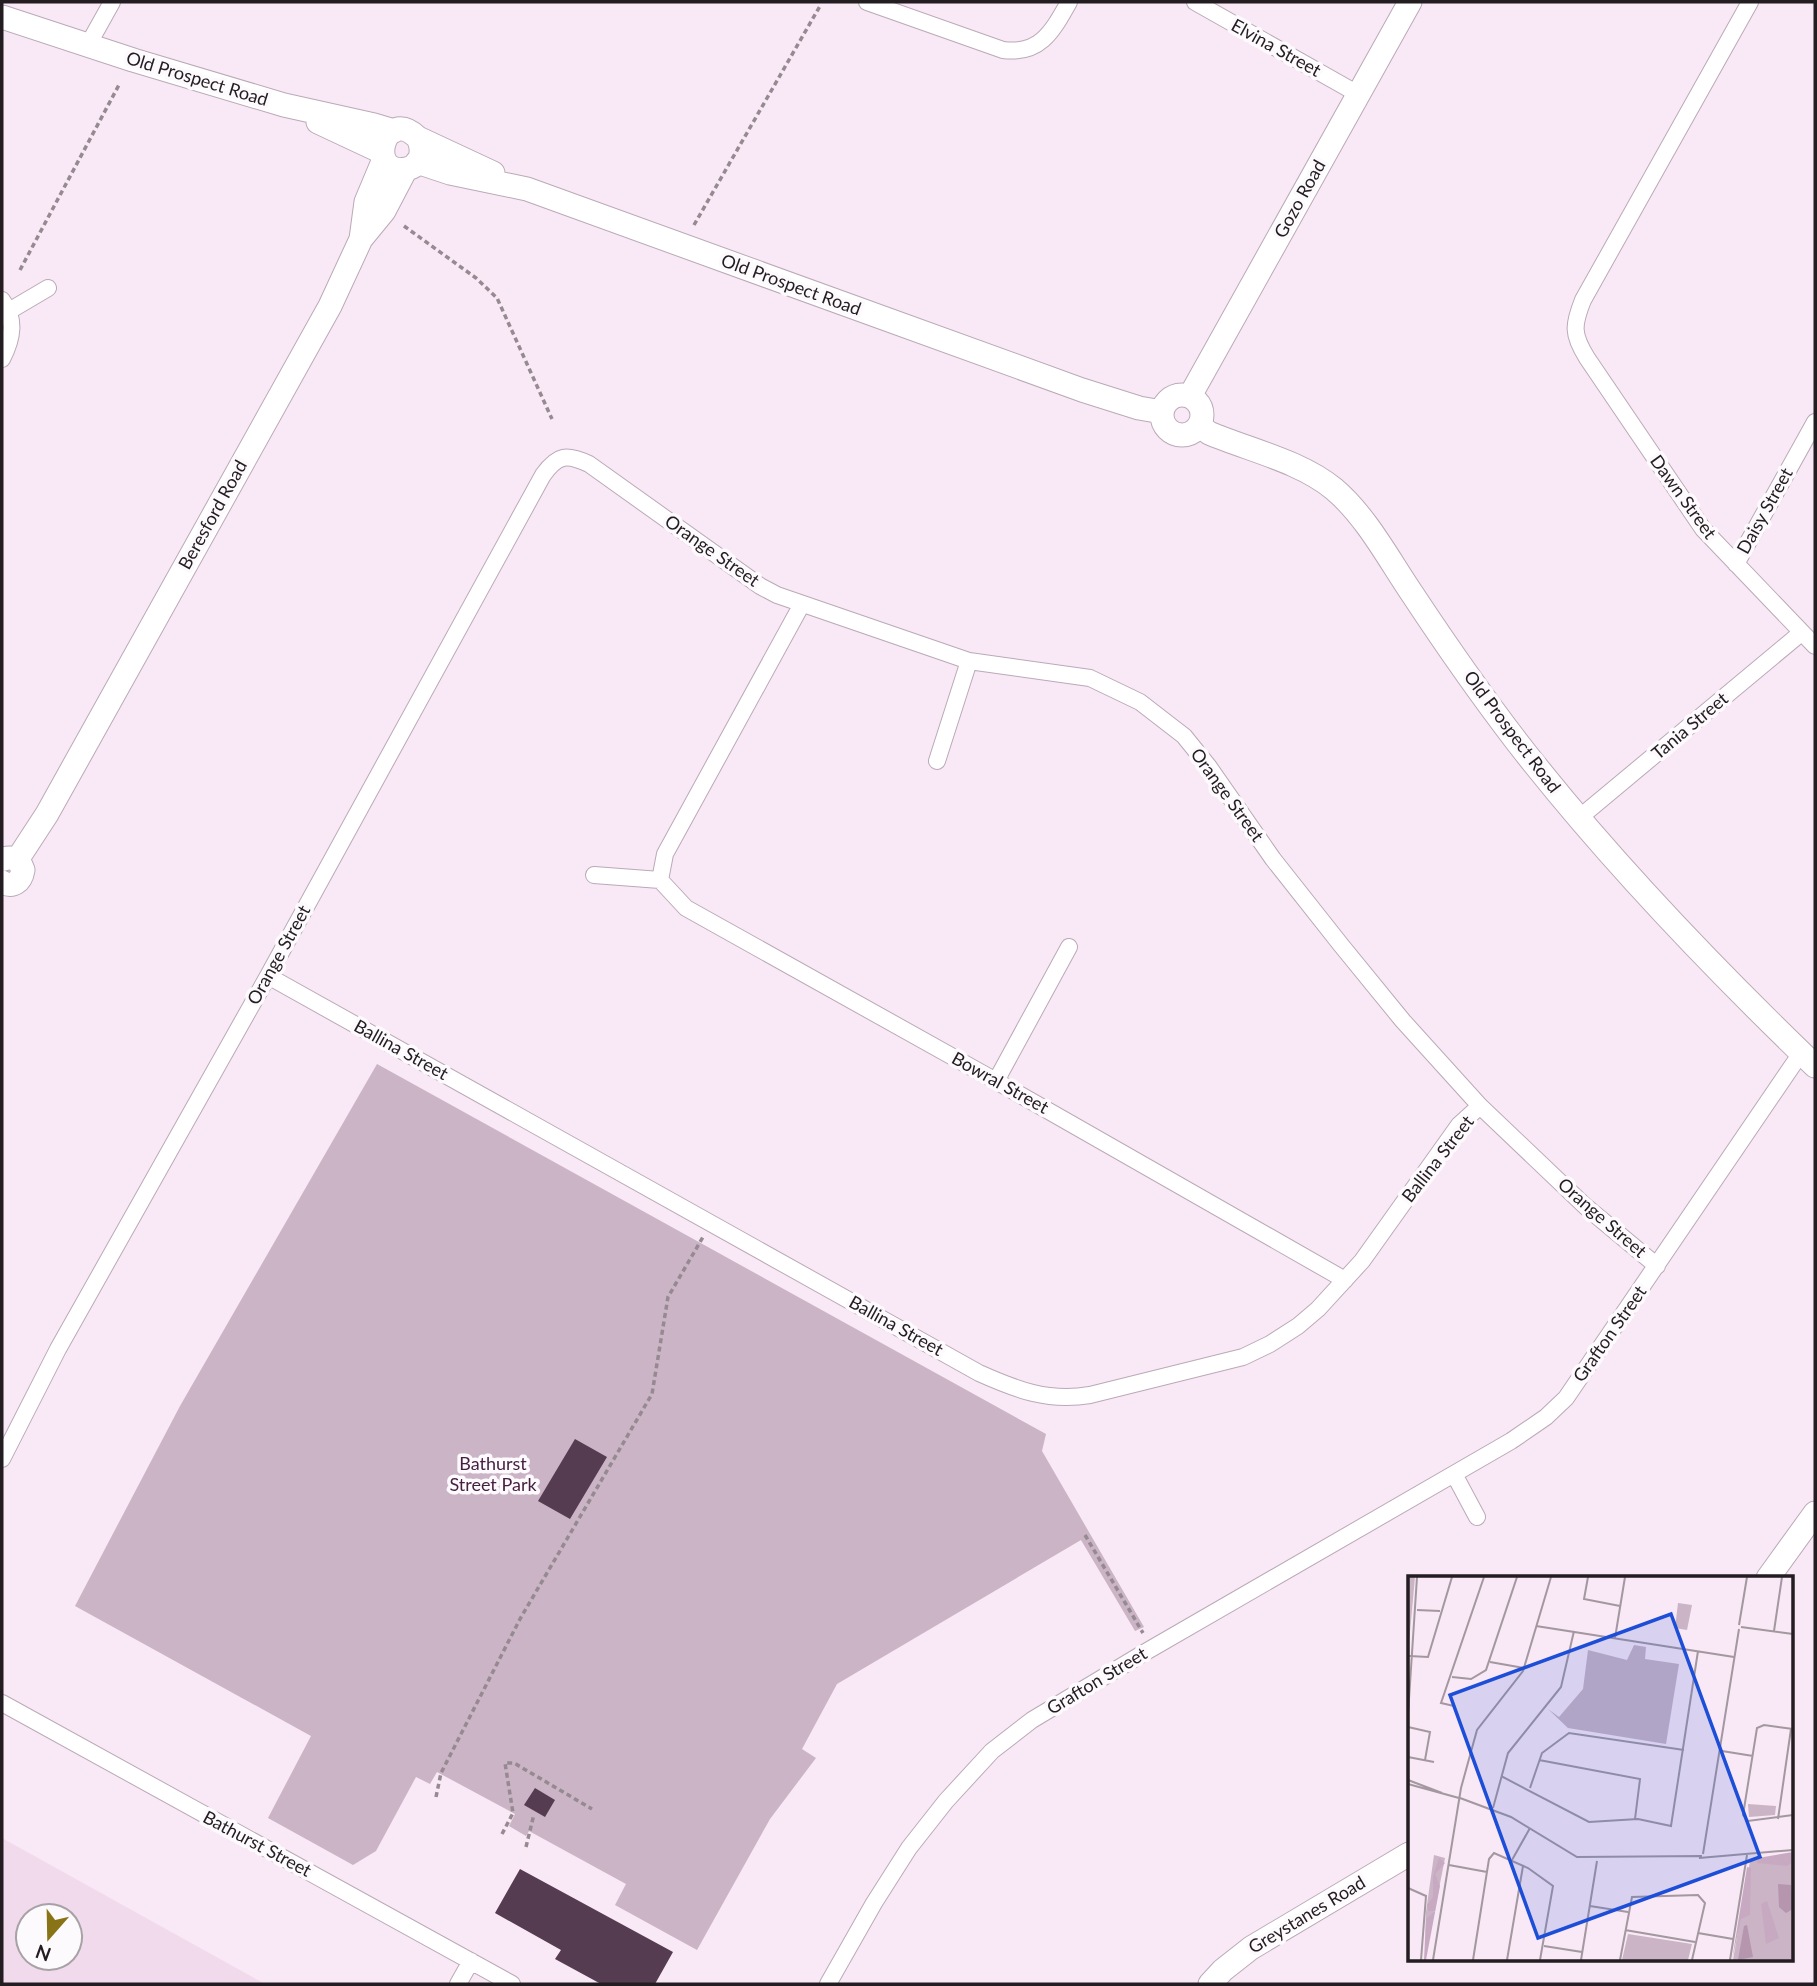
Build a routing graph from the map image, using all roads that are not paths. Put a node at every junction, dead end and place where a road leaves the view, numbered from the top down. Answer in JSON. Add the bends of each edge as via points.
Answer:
{"nodes":[{"id":1,"x":112,"y":2,"type":"edge"},
{"id":2,"x":867,"y":2,"type":"edge"},
{"id":3,"x":1069,"y":2,"type":"edge"},
{"id":4,"x":1195,"y":2,"type":"edge"},
{"id":5,"x":1410,"y":2,"type":"edge"},
{"id":6,"x":1750,"y":2,"type":"edge"},
{"id":7,"x":2,"y":17,"type":"edge"},
{"id":8,"x":88,"y":45,"type":"junction"},
{"id":9,"x":1358,"y":94,"type":"junction"},
{"id":10,"x":284,"y":105,"type":"junction"},
{"id":11,"x":394,"y":131,"type":"junction"},
{"id":12,"x":418,"y":138,"type":"junction"},
{"id":13,"x":383,"y":156,"type":"junction"},
{"id":14,"x":412,"y":166,"type":"junction"},
{"id":15,"x":527,"y":189,"type":"junction"},
{"id":16,"x":361,"y":239,"type":"junction"},
{"id":17,"x":48,"y":288,"type":"dead end"},
{"id":18,"x":5,"y":306,"type":"edge"},
{"id":19,"x":1558,"y":330,"type":"dead end"},
{"id":20,"x":1574,"y":331,"type":"junction"},
{"id":21,"x":2,"y":359,"type":"edge"},
{"id":22,"x":1190,"y":396,"type":"junction"},
{"id":23,"x":1162,"y":412,"type":"junction"},
{"id":24,"x":1815,"y":422,"type":"edge"},
{"id":25,"x":1200,"y":426,"type":"junction"},
{"id":26,"x":1736,"y":564,"type":"junction"},
{"id":27,"x":802,"y":604,"type":"junction"},
{"id":28,"x":1801,"y":633,"type":"junction"},
{"id":29,"x":1815,"y":646,"type":"edge"},
{"id":30,"x":969,"y":661,"type":"junction"},
{"id":31,"x":937,"y":761,"type":"dead end"},
{"id":32,"x":1579,"y":818,"type":"junction"},
{"id":33,"x":9,"y":860,"type":"edge"},
{"id":34,"x":594,"y":875,"type":"dead end"},
{"id":35,"x":660,"y":880,"type":"junction"},
{"id":36,"x":3,"y":886,"type":"edge"},
{"id":37,"x":1069,"y":947,"type":"dead end"},
{"id":38,"x":268,"y":976,"type":"junction"},
{"id":39,"x":1808,"y":1059,"type":"edge"},
{"id":40,"x":996,"y":1081,"type":"junction"},
{"id":41,"x":1480,"y":1105,"type":"junction"},
{"id":42,"x":1657,"y":1266,"type":"junction"},
{"id":43,"x":1345,"y":1280,"type":"junction"},
{"id":44,"x":2,"y":1460,"type":"edge"},
{"id":45,"x":1454,"y":1474,"type":"junction"},
{"id":46,"x":1815,"y":1513,"type":"edge"},
{"id":47,"x":1477,"y":1517,"type":"dead end"},
{"id":48,"x":1769,"y":1576,"type":"edge"},
{"id":49,"x":2,"y":1703,"type":"edge"},
{"id":50,"x":1408,"y":1855,"type":"edge"},
{"id":51,"x":471,"y":1961,"type":"junction"},
{"id":52,"x":458,"y":1984,"type":"edge"},
{"id":53,"x":512,"y":1984,"type":"edge"},
{"id":54,"x":828,"y":1984,"type":"edge"},
{"id":55,"x":1210,"y":1984,"type":"edge"}],
"edges":[{"from":1,"to":8,"type":"street"},
{"from":2,"to":3,"type":"street","via":[[1003,50],[1033,56]]},
{"from":4,"to":9,"type":"street","name":"Elvina Street"},
{"from":5,"to":9,"type":"main road","name":"Gozo Road"},
{"from":6,"to":20,"type":"street","via":[[1583,300]]},
{"from":7,"to":8,"type":"main road","name":"Old Prospect Road"},
{"from":8,"to":10,"type":"main road","name":"Old Prospect Road"},
{"from":9,"to":22,"type":"main road","name":"Gozo Road"},
{"from":10,"to":11,"type":"main road","name":"Old Prospect Road"},
{"from":10,"to":13,"type":"main road"},
{"from":11,"to":12,"type":"main road","via":[[407,130]]},
{"from":11,"to":13,"type":"main road","via":[[385,140]]},
{"from":12,"to":14,"type":"main road","via":[[422,150]]},
{"from":12,"to":15,"type":"main road"},
{"from":13,"to":14,"type":"main road","via":[[394,168]]},
{"from":13,"to":16,"type":"main road","via":[[366,202]]},
{"from":14,"to":15,"type":"main road","name":"Old Prospect Road"},
{"from":14,"to":16,"type":"main road","name":"Beresford Road"},
{"from":15,"to":23,"type":"main road","name":"Old Prospect Road","via":[[1082,390]]},
{"from":16,"to":33,"type":"main road","name":"Beresford Road","via":[[323,318],[47,814]]},
{"from":17,"to":18,"type":"street"},
{"from":18,"to":21,"type":"street","via":[[12,331]]},
{"from":19,"to":20,"type":"street"},
{"from":20,"to":26,"type":"street","name":"Dawn Street","via":[[1587,358],[1703,529]]},
{"from":22,"to":23,"type":"main road","via":[[1172,398]]},
{"from":22,"to":25,"type":"main road","via":[[1202,410]]},
{"from":23,"to":25,"type":"main road","via":[[1164,425],[1176,434],[1189,434]]},
{"from":24,"to":26,"type":"street","name":"Daisy Street"},
{"from":25,"to":32,"type":"main road","name":"Old Prospect Road","via":[[1303,470],[1344,499],[1484,697]]},
{"from":26,"to":28,"type":"street","name":"Dawn Street"},
{"from":27,"to":30,"type":"street","name":"Orange Street"},
{"from":27,"to":35,"type":"street","via":[[665,854]]},
{"from":27,"to":38,"type":"street","name":"Orange Street","via":[[760,586],[589,464],[562,452],[543,475]]},
{"from":28,"to":29,"type":"street","name":"Dawn Street"},
{"from":28,"to":32,"type":"street","name":"Tania Street"},
{"from":30,"to":31,"type":"street"},
{"from":30,"to":41,"type":"street","name":"Orange Street","via":[[1090,678],[1140,702],[1184,736],[1332,934]]},
{"from":32,"to":39,"type":"main road","name":"Old Prospect Road","via":[[1692,943]]},
{"from":33,"to":36,"type":"main road","name":"Beresford Road","via":[[22,866],[22,875],[15,884]]},
{"from":34,"to":35,"type":"street"},
{"from":35,"to":40,"type":"street","name":"Bowral Street","via":[[686,908]]},
{"from":37,"to":40,"type":"street"},
{"from":38,"to":43,"type":"street","name":"Ballina Street","via":[[979,1373],[1035,1395],[1090,1395],[1243,1357],[1298,1326]]},
{"from":38,"to":44,"type":"street","name":"Orange Street","via":[[58,1349]]},
{"from":39,"to":42,"type":"street","name":"Grafton Street"},
{"from":40,"to":43,"type":"street","name":"Bowral Street"},
{"from":41,"to":42,"type":"street","name":"Orange Street","via":[[1585,1206]]},
{"from":41,"to":43,"type":"street","name":"Ballina Street","via":[[1460,1125]]},
{"from":42,"to":45,"type":"street","name":"Grafton Street","via":[[1566,1398],[1511,1441]]},
{"from":45,"to":47,"type":"street"},
{"from":45,"to":54,"type":"street","name":"Grafton Street","via":[[1120,1667],[1032,1720],[992,1751],[909,1848]]},
{"from":46,"to":48,"type":"main road"},
{"from":49,"to":51,"type":"street","name":"Bathurst Street"},
{"from":50,"to":55,"type":"main road","name":"Greystanes Road","via":[[1251,1948]]},
{"from":51,"to":52,"type":"street"},
{"from":51,"to":53,"type":"street","name":"Bathurst Street"}]}
